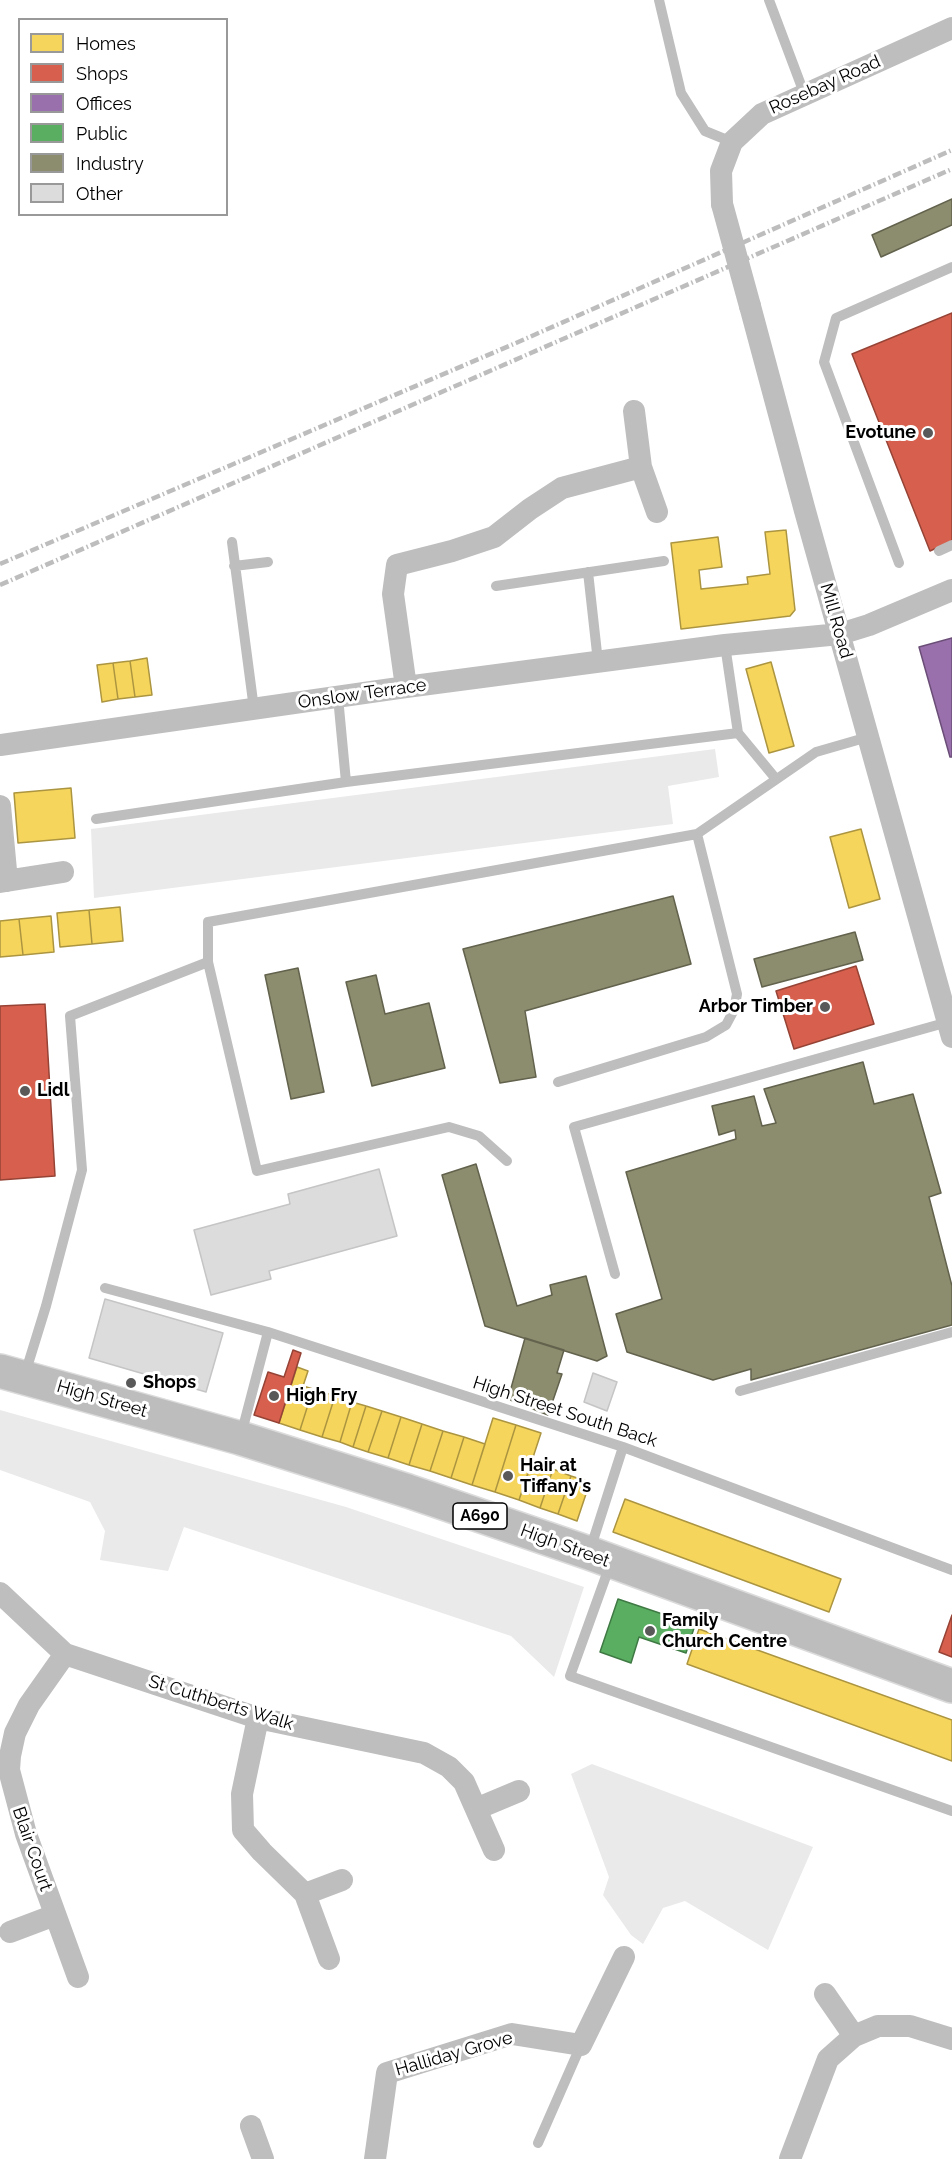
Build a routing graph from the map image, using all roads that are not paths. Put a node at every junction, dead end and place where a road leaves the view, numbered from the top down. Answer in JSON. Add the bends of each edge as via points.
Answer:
{"nodes":[{"id":1,"x":659,"y":0,"type":"edge"},
{"id":2,"x":769,"y":0,"type":"edge"},
{"id":3,"x":952,"y":28,"type":"edge"},
{"id":4,"x":804,"y":93,"type":"junction"},
{"id":5,"x":732,"y":142,"type":"junction"},
{"id":6,"x":722,"y":204,"type":"joint"},
{"id":7,"x":952,"y":267,"type":"edge"},
{"id":8,"x":634,"y":411,"type":"dead end"},
{"id":9,"x":641,"y":467,"type":"junction"},
{"id":10,"x":657,"y":512,"type":"dead end"},
{"id":11,"x":232,"y":542,"type":"dead end"},
{"id":12,"x":952,"y":545,"type":"edge"},
{"id":13,"x":939,"y":550,"type":"dead end"},
{"id":14,"x":664,"y":561,"type":"dead end"},
{"id":15,"x":268,"y":562,"type":"dead end"},
{"id":16,"x":899,"y":563,"type":"dead end"},
{"id":17,"x":234,"y":566,"type":"junction"},
{"id":18,"x":588,"y":572,"type":"junction"},
{"id":19,"x":496,"y":586,"type":"dead end"},
{"id":20,"x":952,"y":590,"type":"edge"},
{"id":21,"x":840,"y":634,"type":"junction"},
{"id":22,"x":725,"y":645,"type":"junction"},
{"id":23,"x":598,"y":663,"type":"junction"},
{"id":24,"x":406,"y":687,"type":"junction"},
{"id":25,"x":338,"y":697,"type":"junction"},
{"id":26,"x":254,"y":709,"type":"junction"},
{"id":27,"x":738,"y":733,"type":"junction"},
{"id":28,"x":868,"y":737,"type":"junction"},
{"id":29,"x":0,"y":745,"type":"edge"},
{"id":30,"x":776,"y":779,"type":"junction"},
{"id":31,"x":346,"y":782,"type":"junction"},
{"id":32,"x":0,"y":806,"type":"edge"},
{"id":33,"x":96,"y":819,"type":"dead end"},
{"id":34,"x":697,"y":834,"type":"junction"},
{"id":35,"x":63,"y":872,"type":"dead end"},
{"id":36,"x":4,"y":881,"type":"edge"},
{"id":37,"x":208,"y":963,"type":"junction"},
{"id":38,"x":950,"y":1029,"type":"edge"},
{"id":39,"x":558,"y":1082,"type":"dead end"},
{"id":40,"x":507,"y":1161,"type":"dead end"},
{"id":41,"x":615,"y":1274,"type":"dead end"},
{"id":42,"x":105,"y":1288,"type":"dead end"},
{"id":43,"x":268,"y":1332,"type":"junction"},
{"id":44,"x":952,"y":1332,"type":"edge"},
{"id":45,"x":12,"y":1374,"type":"edge"},
{"id":46,"x":740,"y":1391,"type":"dead end"},
{"id":47,"x":240,"y":1438,"type":"junction"},
{"id":48,"x":623,"y":1448,"type":"junction"},
{"id":49,"x":600,"y":1558,"type":"junction"},
{"id":50,"x":952,"y":1570,"type":"edge"},
{"id":51,"x":0,"y":1593,"type":"edge"},
{"id":52,"x":65,"y":1654,"type":"junction"},
{"id":53,"x":952,"y":1686,"type":"edge"},
{"id":54,"x":258,"y":1718,"type":"junction"},
{"id":55,"x":519,"y":1791,"type":"dead end"},
{"id":56,"x":476,"y":1809,"type":"junction"},
{"id":57,"x":952,"y":1811,"type":"edge"},
{"id":58,"x":494,"y":1850,"type":"dead end"},
{"id":59,"x":342,"y":1880,"type":"dead end"},
{"id":60,"x":306,"y":1894,"type":"junction"},
{"id":61,"x":56,"y":1915,"type":"junction"},
{"id":62,"x":10,"y":1932,"type":"dead end"},
{"id":63,"x":624,"y":1957,"type":"dead end"},
{"id":64,"x":329,"y":1959,"type":"dead end"},
{"id":65,"x":78,"y":1977,"type":"dead end"},
{"id":66,"x":825,"y":1994,"type":"dead end"},
{"id":67,"x":854,"y":2036,"type":"junction"},
{"id":68,"x":952,"y":2039,"type":"edge"},
{"id":69,"x":581,"y":2045,"type":"junction"},
{"id":70,"x":251,"y":2126,"type":"dead end"},
{"id":71,"x":538,"y":2143,"type":"dead end"},
{"id":72,"x":263,"y":2159,"type":"edge"},
{"id":73,"x":375,"y":2159,"type":"edge"},
{"id":74,"x":790,"y":2159,"type":"edge"}],
"edges":[{"from":1,"to":5,"type":"lane","via":[[681,93],[705,131]]},
{"from":2,"to":4,"type":"lane"},
{"from":3,"to":4,"type":"street","name":"Rosebay Road"},
{"from":4,"to":5,"type":"street","name":"Rosebay Road","via":[[762,114]]},
{"from":5,"to":6,"type":"street","name":"Rosebay Road","via":[[721,171]]},
{"from":6,"to":21,"type":"street","name":"Mill Road","bridge":true},
{"from":7,"to":16,"type":"lane","via":[[836,318],[824,362]]},
{"from":8,"to":9,"type":"street"},
{"from":9,"to":10,"type":"street"},
{"from":9,"to":24,"type":"street","via":[[561,488],[494,537],[397,564],[393,594]]},
{"from":11,"to":17,"type":"lane"},
{"from":12,"to":13,"type":"lane"},
{"from":14,"to":18,"type":"lane"},
{"from":15,"to":17,"type":"lane"},
{"from":17,"to":26,"type":"lane"},
{"from":18,"to":19,"type":"lane"},
{"from":18,"to":23,"type":"lane"},
{"from":20,"to":21,"type":"street","name":"Onslow Terrace"},
{"from":21,"to":22,"type":"street","name":"Onslow Terrace"},
{"from":21,"to":28,"type":"street","name":"Mill Road"},
{"from":22,"to":23,"type":"street","name":"Onslow Terrace"},
{"from":22,"to":27,"type":"lane"},
{"from":23,"to":24,"type":"street","name":"Onslow Terrace"},
{"from":24,"to":25,"type":"street","name":"Onslow Terrace"},
{"from":25,"to":26,"type":"street","name":"Onslow Terrace"},
{"from":25,"to":31,"type":"lane"},
{"from":26,"to":29,"type":"street","name":"Onslow Terrace"},
{"from":27,"to":30,"type":"lane"},
{"from":27,"to":31,"type":"lane"},
{"from":28,"to":30,"type":"lane","via":[[816,752]]},
{"from":28,"to":38,"type":"street","name":"Mill Road"},
{"from":30,"to":34,"type":"lane"},
{"from":31,"to":33,"type":"lane"},
{"from":32,"to":36,"type":"street"},
{"from":34,"to":37,"type":"lane","via":[[208,922]]},
{"from":34,"to":39,"type":"lane","via":[[737,994],[726,1025],[706,1037]]},
{"from":35,"to":36,"type":"street"},
{"from":37,"to":40,"type":"lane","via":[[257,1171],[449,1127],[479,1136]]},
{"from":37,"to":45,"type":"lane","via":[[70,1016],[82,1170],[46,1306]]},
{"from":38,"to":41,"type":"lane","via":[[574,1127]]},
{"from":42,"to":43,"type":"lane","name":"High Street South Back"},
{"from":43,"to":47,"type":"lane"},
{"from":43,"to":48,"type":"lane","name":"High Street South Back"},
{"from":44,"to":46,"type":"lane"},
{"from":45,"to":47,"type":"main road","name":"High Street","number":"A690"},
{"from":47,"to":49,"type":"main road","name":"High Street","number":"A690"},
{"from":48,"to":49,"type":"lane"},
{"from":48,"to":50,"type":"lane","name":"High Street South Back"},
{"from":49,"to":53,"type":"main road","name":"High Street","number":"A690"},
{"from":49,"to":57,"type":"lane","via":[[570,1676]]},
{"from":51,"to":52,"type":"street","name":"St Cuthberts Walk"},
{"from":52,"to":54,"type":"street","name":"St Cuthberts Walk"},
{"from":52,"to":61,"type":"street","name":"Blair Court","via":[[29,1705],[9,1756],[16,1802]]},
{"from":54,"to":56,"type":"street","name":"St Cuthberts Walk","via":[[423,1753],[449,1767],[464,1782]]},
{"from":54,"to":60,"type":"street","via":[[242,1794],[243,1830]]},
{"from":55,"to":56,"type":"street"},
{"from":56,"to":58,"type":"street","name":"St Cuthberts Walk"},
{"from":59,"to":60,"type":"street"},
{"from":60,"to":64,"type":"street"},
{"from":61,"to":62,"type":"street","name":"Blair Court"},
{"from":61,"to":65,"type":"street","name":"Blair Court"},
{"from":63,"to":69,"type":"street"},
{"from":66,"to":67,"type":"street"},
{"from":67,"to":68,"type":"street","via":[[878,2026],[910,2026]]},
{"from":67,"to":74,"type":"street","via":[[828,2059]]},
{"from":69,"to":71,"type":"lane"},
{"from":69,"to":73,"type":"street","name":"Halliday Grove","via":[[512,2034],[387,2073]]},
{"from":70,"to":72,"type":"street"}]}
